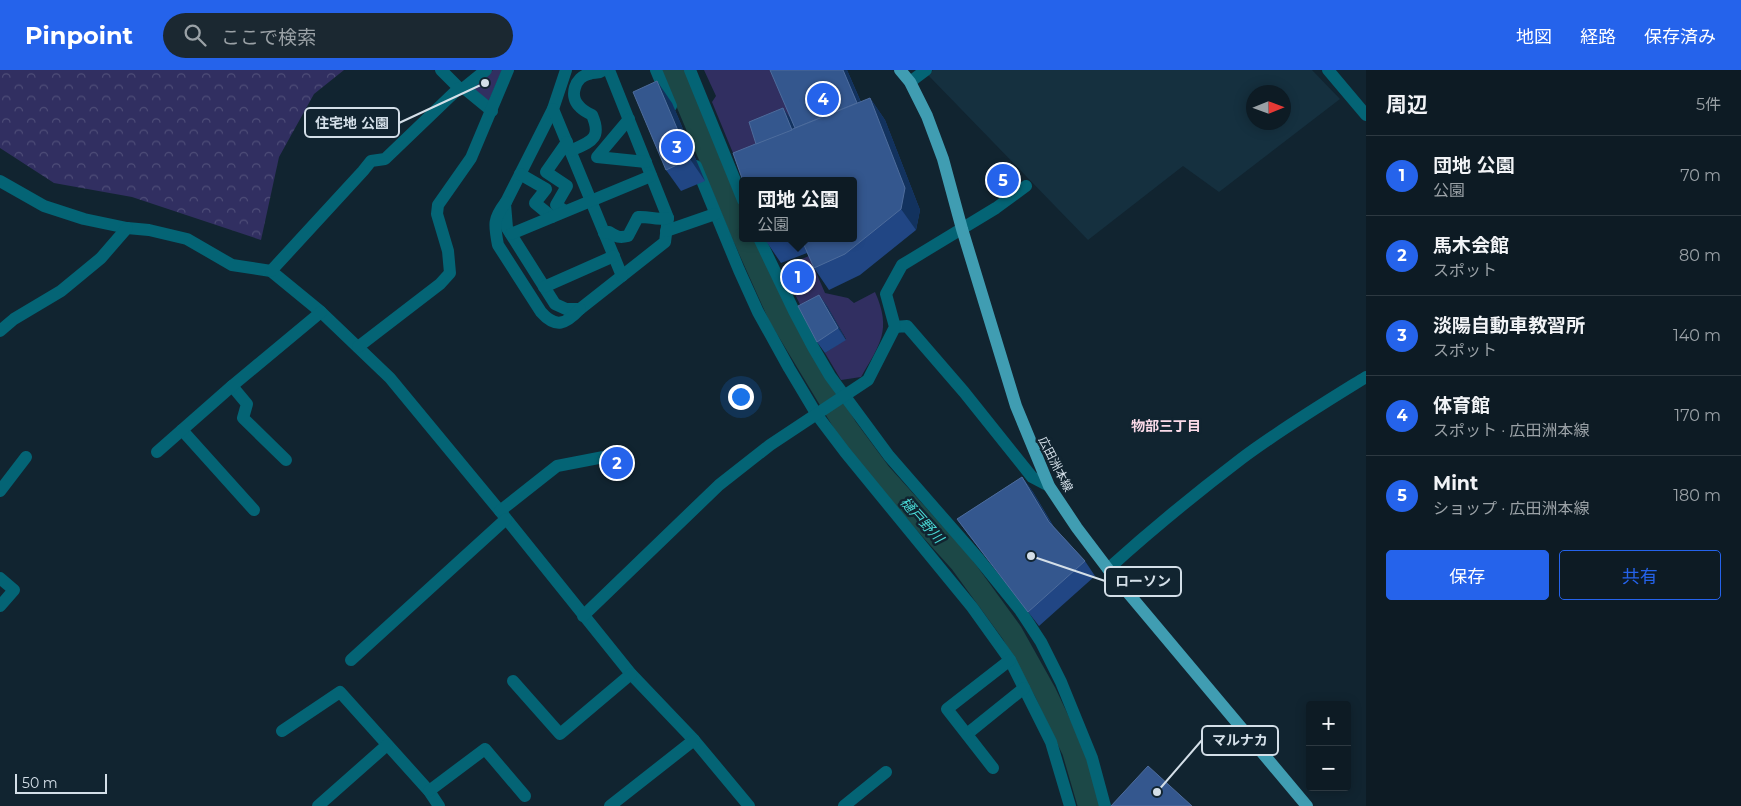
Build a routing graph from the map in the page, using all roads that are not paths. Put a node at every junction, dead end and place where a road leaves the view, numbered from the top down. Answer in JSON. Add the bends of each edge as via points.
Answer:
{"nodes":[{"id":1,"x":442,"y":70,"type":"edge"},
{"id":2,"x":486,"y":70,"type":"edge"},
{"id":3,"x":508,"y":70,"type":"edge"},
{"id":4,"x":566,"y":70,"type":"edge"},
{"id":5,"x":604,"y":70,"type":"edge"},
{"id":6,"x":609,"y":70,"type":"edge"},
{"id":7,"x":656,"y":70,"type":"edge"},
{"id":8,"x":690,"y":70,"type":"edge"},
{"id":9,"x":900,"y":70,"type":"edge"},
{"id":10,"x":926,"y":70,"type":"edge"},
{"id":11,"x":1328,"y":70,"type":"edge"},
{"id":12,"x":910,"y":82,"type":"junction"},
{"id":13,"x":461,"y":88,"type":"junction"},
{"id":14,"x":553,"y":109,"type":"junction"},
{"id":15,"x":492,"y":111,"type":"junction"},
{"id":16,"x":674,"y":115,"type":"edge"},
{"id":17,"x":1366,"y":115,"type":"edge"},
{"id":18,"x":629,"y":119,"type":"junction"},
{"id":19,"x":568,"y":147,"type":"junction"},
{"id":20,"x":689,"y":151,"type":"edge"},
{"id":21,"x":646,"y":162,"type":"junction"},
{"id":22,"x":520,"y":174,"type":"junction"},
{"id":23,"x":652,"y":176,"type":"junction"},
{"id":24,"x":0,"y":181,"type":"edge"},
{"id":25,"x":1026,"y":186,"type":"dead end"},
{"id":26,"x":739,"y":190,"type":"edge"},
{"id":27,"x":506,"y":201,"type":"junction"},
{"id":28,"x":591,"y":201,"type":"junction"},
{"id":29,"x":566,"y":211,"type":"junction"},
{"id":30,"x":715,"y":214,"type":"junction"},
{"id":31,"x":552,"y":217,"type":"junction"},
{"id":32,"x":668,"y":218,"type":"junction"},
{"id":33,"x":126,"y":228,"type":"junction"},
{"id":34,"x":962,"y":229,"type":"junction"},
{"id":35,"x":666,"y":231,"type":"junction"},
{"id":36,"x":604,"y":233,"type":"junction"},
{"id":37,"x":511,"y":234,"type":"junction"},
{"id":38,"x":762,"y":242,"type":"edge"},
{"id":39,"x":614,"y":256,"type":"junction"},
{"id":40,"x":271,"y":270,"type":"junction"},
{"id":41,"x":622,"y":276,"type":"junction"},
{"id":42,"x":544,"y":287,"type":"junction"},
{"id":43,"x":580,"y":309,"type":"junction"},
{"id":44,"x":321,"y":312,"type":"junction"},
{"id":45,"x":895,"y":327,"type":"junction"},
{"id":46,"x":0,"y":331,"type":"edge"},
{"id":47,"x":358,"y":347,"type":"junction"},
{"id":48,"x":1366,"y":377,"type":"edge"},
{"id":49,"x":232,"y":386,"type":"junction"},
{"id":50,"x":845,"y":395,"type":"junction"},
{"id":51,"x":817,"y":415,"type":"junction"},
{"id":52,"x":182,"y":430,"type":"junction"},
{"id":53,"x":157,"y":452,"type":"dead end"},
{"id":54,"x":614,"y":455,"type":"edge"},
{"id":55,"x":26,"y":457,"type":"dead end"},
{"id":56,"x":286,"y":460,"type":"dead end"},
{"id":57,"x":1049,"y":486,"type":"junction"},
{"id":58,"x":0,"y":490,"type":"edge"},
{"id":59,"x":254,"y":510,"type":"dead end"},
{"id":60,"x":503,"y":515,"type":"junction"},
{"id":61,"x":1108,"y":569,"type":"junction"},
{"id":62,"x":0,"y":578,"type":"edge"},
{"id":63,"x":0,"y":606,"type":"edge"},
{"id":64,"x":584,"y":616,"type":"junction"},
{"id":65,"x":351,"y":660,"type":"dead end"},
{"id":66,"x":1010,"y":660,"type":"junction"},
{"id":67,"x":631,"y":674,"type":"junction"},
{"id":68,"x":513,"y":681,"type":"dead end"},
{"id":69,"x":1024,"y":688,"type":"junction"},
{"id":70,"x":282,"y":731,"type":"dead end"},
{"id":71,"x":967,"y":734,"type":"junction"},
{"id":72,"x":694,"y":740,"type":"junction"},
{"id":73,"x":386,"y":745,"type":"junction"},
{"id":74,"x":993,"y":768,"type":"dead end"},
{"id":75,"x":886,"y":772,"type":"dead end"},
{"id":76,"x":429,"y":791,"type":"junction"},
{"id":77,"x":525,"y":796,"type":"dead end"},
{"id":78,"x":318,"y":806,"type":"edge"},
{"id":79,"x":439,"y":806,"type":"edge"},
{"id":80,"x":610,"y":806,"type":"edge"},
{"id":81,"x":749,"y":806,"type":"edge"},
{"id":82,"x":844,"y":806,"type":"edge"},
{"id":83,"x":1070,"y":806,"type":"edge"},
{"id":84,"x":1105,"y":806,"type":"edge"},
{"id":85,"x":1307,"y":806,"type":"edge"}],
"edges":[{"from":1,"to":13,"type":"street"},
{"from":2,"to":13,"type":"street"},
{"from":3,"to":15,"type":"street"},
{"from":4,"to":14,"type":"street"},
{"from":5,"to":19,"type":"street","via":[[588,74],[575,84],[579,107],[592,115],[597,129],[589,144]]},
{"from":6,"to":18,"type":"street"},
{"from":7,"to":16,"type":"street"},
{"from":8,"to":26,"type":"street"},
{"from":9,"to":12,"type":"main road","name":"広田洲本線"},
{"from":10,"to":12,"type":"street"},
{"from":11,"to":17,"type":"street"},
{"from":12,"to":34,"type":"main road","name":"広田洲本線","via":[[943,159]]},
{"from":13,"to":15,"type":"street"},
{"from":13,"to":40,"type":"street","via":[[385,159],[371,160]]},
{"from":14,"to":19,"type":"street"},
{"from":14,"to":22,"type":"street"},
{"from":15,"to":47,"type":"street","via":[[471,158],[438,205],[450,273]]},
{"from":18,"to":21,"type":"street"},
{"from":18,"to":21,"type":"street","via":[[597,157]]},
{"from":19,"to":28,"type":"street"},
{"from":19,"to":29,"type":"street","via":[[546,172],[567,186],[556,204]]},
{"from":20,"to":30,"type":"street"},
{"from":21,"to":23,"type":"street"},
{"from":22,"to":27,"type":"street"},
{"from":22,"to":31,"type":"street","via":[[546,190],[536,203]]},
{"from":23,"to":28,"type":"street"},
{"from":23,"to":32,"type":"street"},
{"from":24,"to":33,"type":"street","via":[[44,206]]},
{"from":25,"to":34,"type":"street"},
{"from":27,"to":37,"type":"street","via":[[507,228]]},
{"from":27,"to":43,"type":"street","via":[[496,215],[498,245],[541,312],[549,321],[558,323],[570,320]]},
{"from":28,"to":29,"type":"street"},
{"from":28,"to":36,"type":"street"},
{"from":29,"to":31,"type":"street"},
{"from":30,"to":35,"type":"street"},
{"from":30,"to":51,"type":"street","via":[[758,312]]},
{"from":31,"to":37,"type":"street"},
{"from":32,"to":35,"type":"street"},
{"from":32,"to":36,"type":"street","via":[[638,217],[628,236],[621,238]]},
{"from":33,"to":40,"type":"street","via":[[187,239],[232,265]]},
{"from":33,"to":46,"type":"street","via":[[102,258],[61,292],[14,319]]},
{"from":34,"to":45,"type":"street","via":[[902,265],[886,294]]},
{"from":34,"to":57,"type":"main road","name":"広田洲本線","via":[[1016,406]]},
{"from":35,"to":41,"type":"street","via":[[665,242]]},
{"from":36,"to":39,"type":"street"},
{"from":37,"to":42,"type":"street"},
{"from":38,"to":50,"type":"street","via":[[813,348]]},
{"from":39,"to":41,"type":"street"},
{"from":39,"to":42,"type":"street"},
{"from":40,"to":44,"type":"street"},
{"from":41,"to":43,"type":"street"},
{"from":42,"to":43,"type":"street","via":[[555,304],[566,309]]},
{"from":44,"to":47,"type":"street"},
{"from":44,"to":49,"type":"street"},
{"from":45,"to":50,"type":"street","via":[[868,380]]},
{"from":45,"to":57,"type":"street","via":[[907,326],[1032,477]]},
{"from":47,"to":60,"type":"street","via":[[390,378]]},
{"from":48,"to":61,"type":"street","via":[[1242,458],[1158,524]]},
{"from":49,"to":52,"type":"street"},
{"from":49,"to":56,"type":"street","via":[[247,404],[243,418]]},
{"from":50,"to":51,"type":"street"},
{"from":50,"to":84,"type":"street","via":[[889,456],[1020,610],[1061,682],[1092,758]]},
{"from":51,"to":64,"type":"street","via":[[770,445],[719,485]]},
{"from":51,"to":66,"type":"street","via":[[972,607]]},
{"from":52,"to":53,"type":"street"},
{"from":52,"to":59,"type":"street"},
{"from":54,"to":60,"type":"street","via":[[557,466]]},
{"from":55,"to":58,"type":"street"},
{"from":57,"to":61,"type":"main road","name":"広田洲本線"},
{"from":60,"to":64,"type":"street"},
{"from":60,"to":65,"type":"street"},
{"from":61,"to":85,"type":"main road","name":"広田洲本線"},
{"from":62,"to":63,"type":"street","via":[[14,590]]},
{"from":64,"to":67,"type":"street"},
{"from":66,"to":69,"type":"street"},
{"from":66,"to":71,"type":"street","via":[[947,709]]},
{"from":67,"to":68,"type":"street","via":[[560,734]]},
{"from":67,"to":72,"type":"street"},
{"from":69,"to":71,"type":"street"},
{"from":69,"to":83,"type":"street","via":[[1050,742]]},
{"from":70,"to":73,"type":"street","via":[[340,692]]},
{"from":71,"to":74,"type":"street"},
{"from":72,"to":80,"type":"street"},
{"from":72,"to":81,"type":"street"},
{"from":73,"to":76,"type":"street"},
{"from":73,"to":78,"type":"street"},
{"from":75,"to":82,"type":"street"},
{"from":76,"to":77,"type":"street","via":[[485,749]]},
{"from":76,"to":79,"type":"street"}]}
